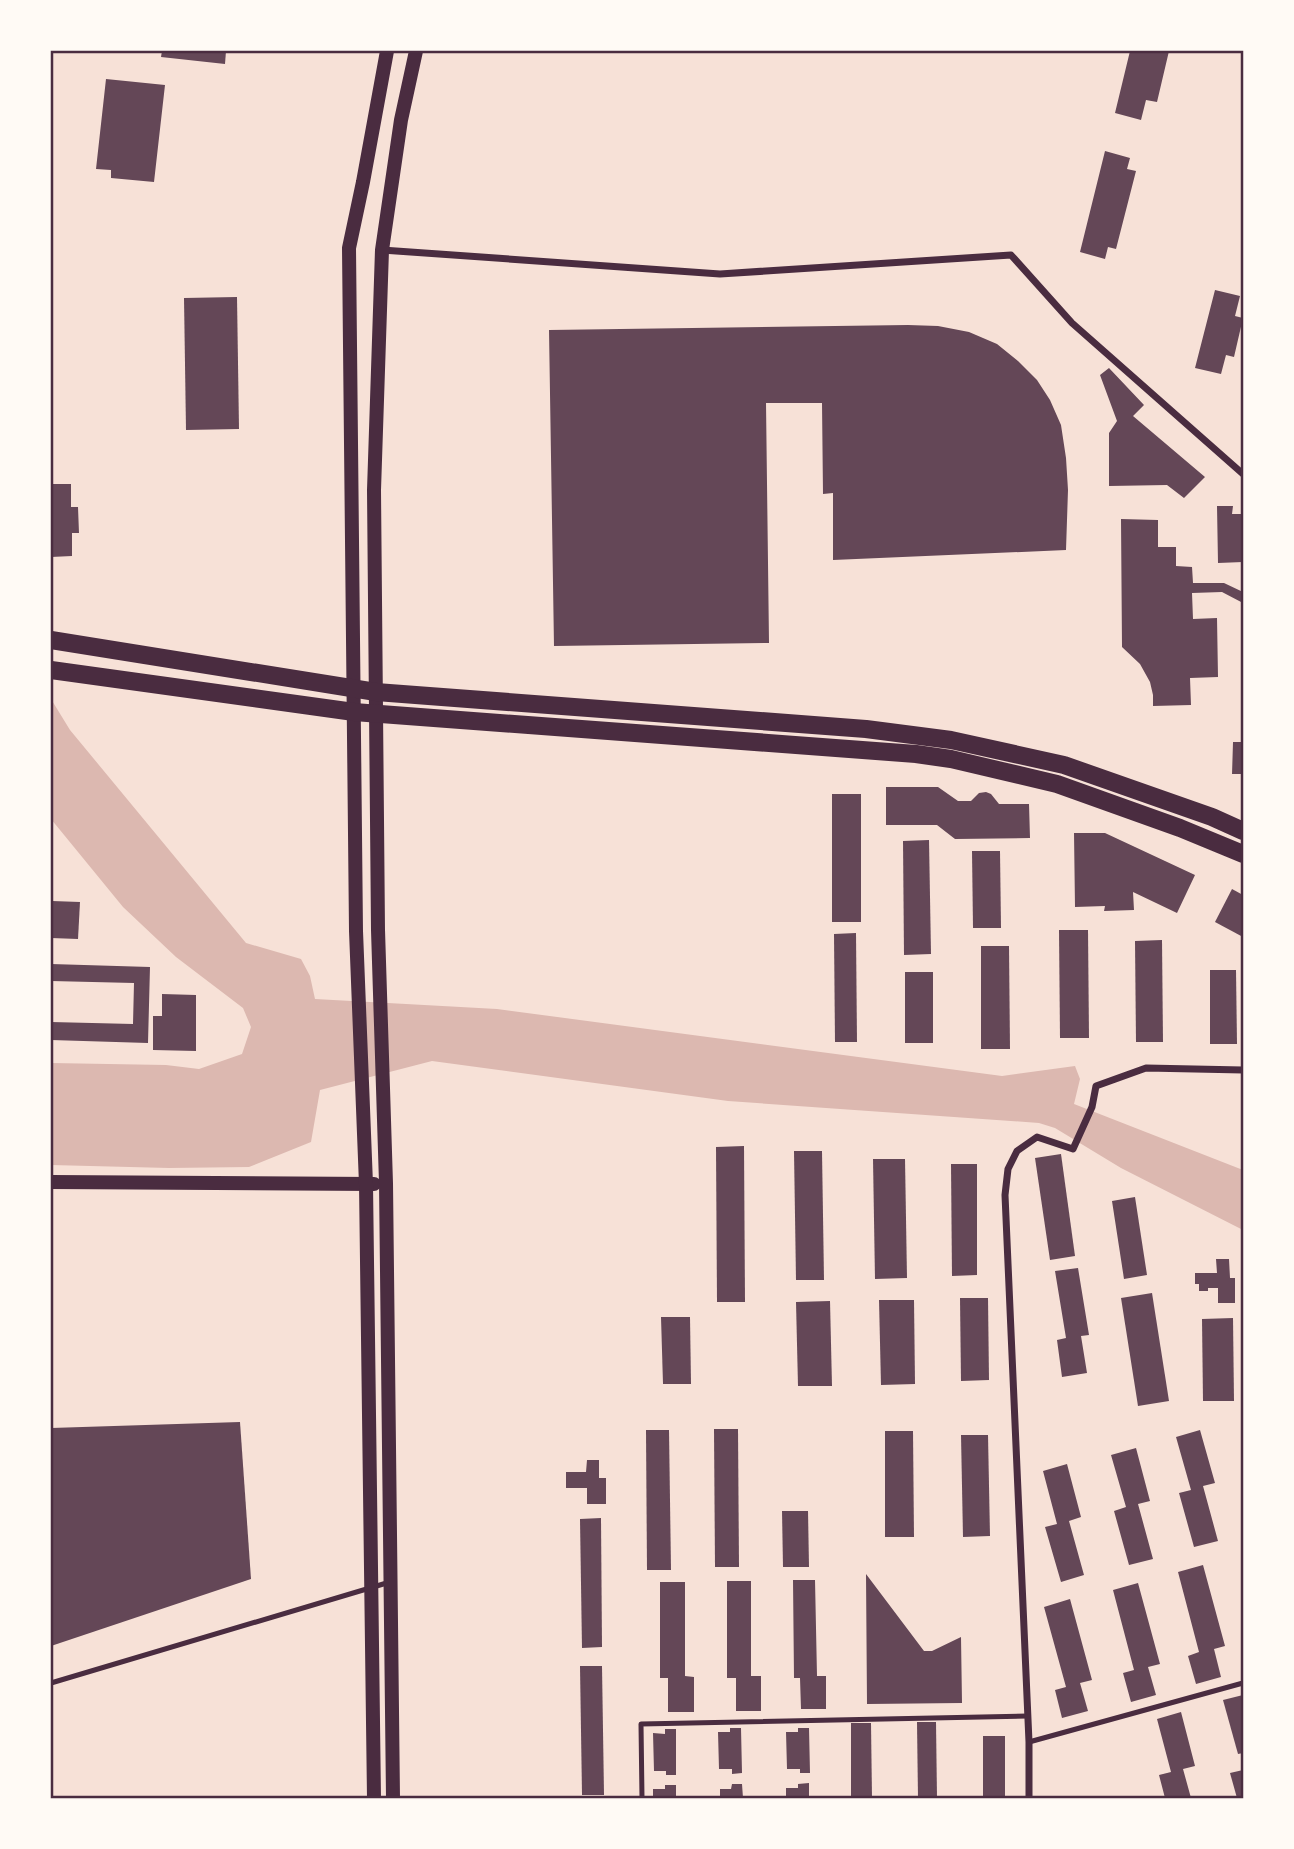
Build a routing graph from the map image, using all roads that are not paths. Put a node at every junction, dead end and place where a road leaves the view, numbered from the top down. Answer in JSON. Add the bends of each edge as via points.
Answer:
{"nodes":[{"id":1,"x":387,"y":51,"type":"edge"},
{"id":2,"x":416,"y":51,"type":"edge"},
{"id":3,"x":382,"y":250,"type":"junction"},
{"id":4,"x":1243,"y":474,"type":"edge"},
{"id":5,"x":51,"y":640,"type":"edge"},
{"id":6,"x":58,"y":671,"type":"edge"},
{"id":7,"x":354,"y":689,"type":"junction"},
{"id":8,"x":376,"y":692,"type":"junction"},
{"id":9,"x":354,"y":712,"type":"junction"},
{"id":10,"x":377,"y":713,"type":"junction"},
{"id":11,"x":1243,"y":831,"type":"edge"},
{"id":12,"x":1243,"y":854,"type":"edge"},
{"id":13,"x":1243,"y":1070,"type":"edge"},
{"id":14,"x":51,"y":1182,"type":"edge"},
{"id":15,"x":386,"y":1183,"type":"junction"},
{"id":16,"x":366,"y":1184,"type":"junction"},
{"id":17,"x":390,"y":1581,"type":"junction"},
{"id":18,"x":372,"y":1587,"type":"junction"},
{"id":19,"x":51,"y":1683,"type":"edge"},
{"id":20,"x":1243,"y":1683,"type":"edge"},
{"id":21,"x":1028,"y":1716,"type":"junction"},
{"id":22,"x":1029,"y":1742,"type":"junction"},
{"id":23,"x":374,"y":1798,"type":"edge"},
{"id":24,"x":393,"y":1798,"type":"edge"},
{"id":25,"x":642,"y":1798,"type":"edge"},
{"id":26,"x":1029,"y":1798,"type":"edge"}],
"edges":[{"from":1,"to":7,"type":"main road","via":[[349,248]]},
{"from":2,"to":3,"type":"main road"},
{"from":3,"to":4,"type":"street","via":[[720,274],[1011,255],[1072,323]]},
{"from":3,"to":8,"type":"main road","via":[[374,491]]},
{"from":5,"to":7,"type":"main road"},
{"from":6,"to":9,"type":"main road"},
{"from":7,"to":8,"type":"main road"},
{"from":7,"to":9,"type":"main road"},
{"from":8,"to":10,"type":"main road"},
{"from":8,"to":11,"type":"main road","via":[[866,729],[951,740],[1064,765]]},
{"from":9,"to":10,"type":"main road"},
{"from":9,"to":16,"type":"main road","via":[[356,931]]},
{"from":10,"to":12,"type":"main road","via":[[951,758],[1057,784]]},
{"from":10,"to":15,"type":"main road"},
{"from":13,"to":21,"type":"street","via":[[1146,1068],[1096,1086],[1073,1150],[1037,1137],[1017,1151],[1008,1169],[1005,1195]]},
{"from":14,"to":16,"type":"main road"},
{"from":15,"to":16,"type":"main road"},
{"from":15,"to":17,"type":"main road"},
{"from":16,"to":18,"type":"main road"},
{"from":17,"to":18,"type":"lane"},
{"from":17,"to":24,"type":"main road"},
{"from":18,"to":19,"type":"lane"},
{"from":18,"to":23,"type":"main road"},
{"from":20,"to":22,"type":"lane"},
{"from":21,"to":22,"type":"street"},
{"from":21,"to":25,"type":"lane","via":[[641,1724]]},
{"from":22,"to":26,"type":"street"}]}
